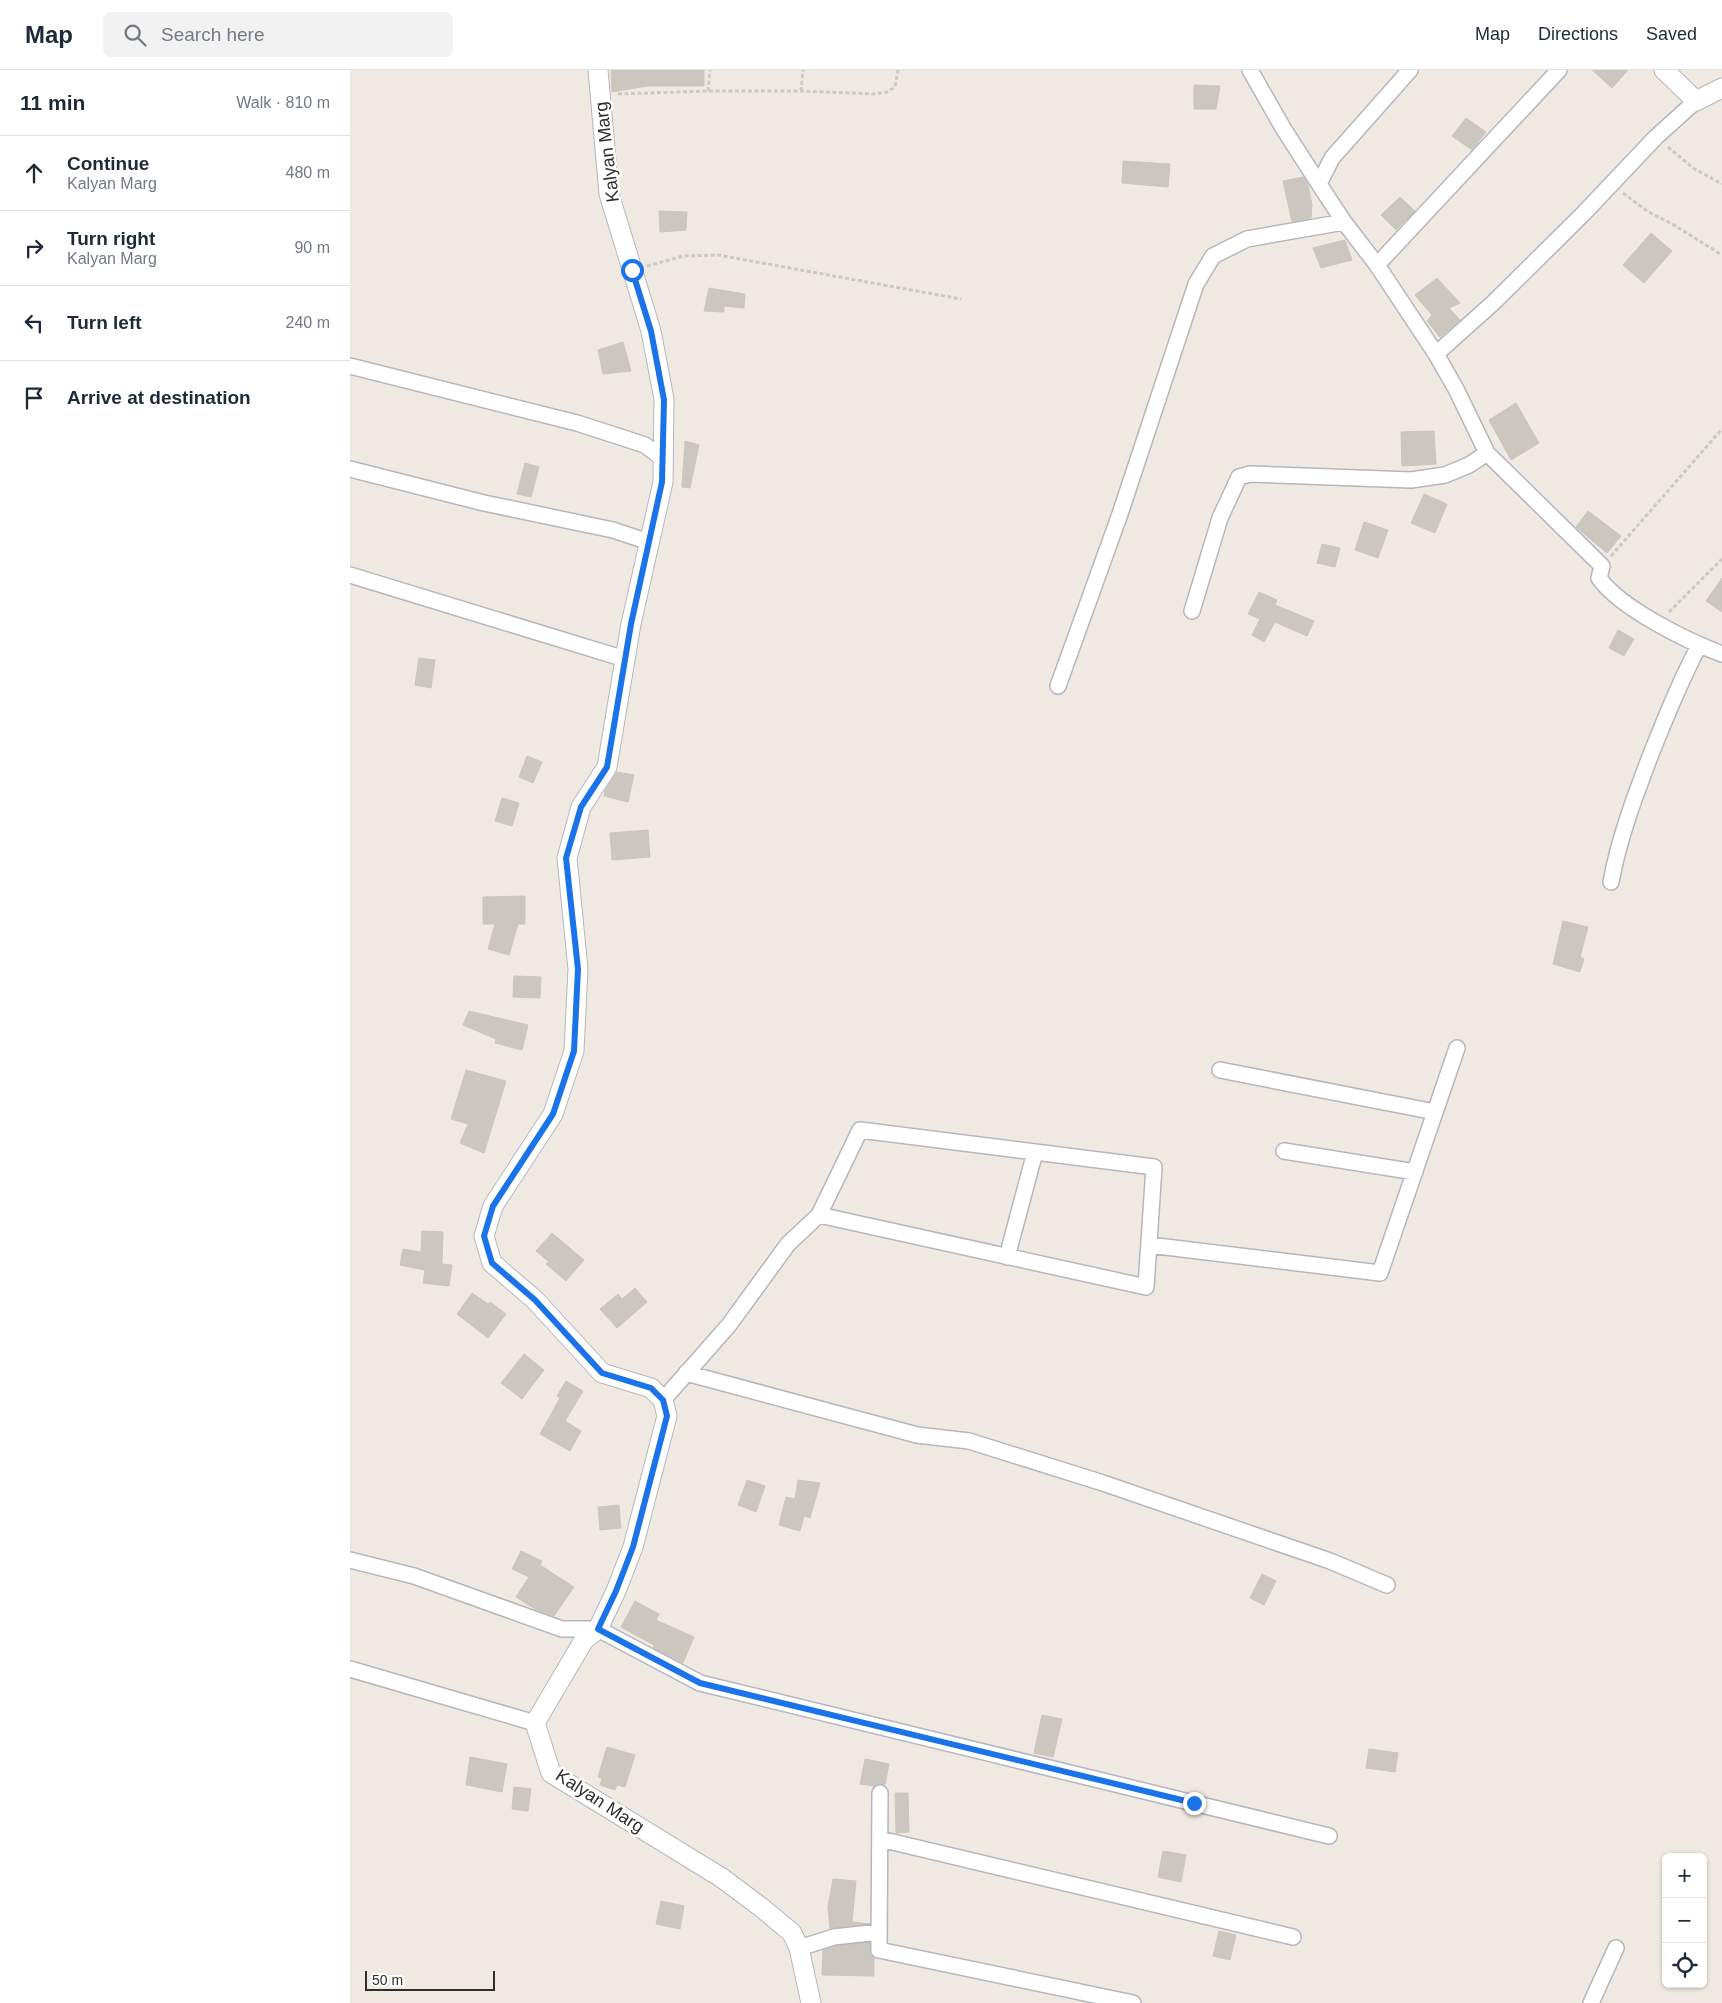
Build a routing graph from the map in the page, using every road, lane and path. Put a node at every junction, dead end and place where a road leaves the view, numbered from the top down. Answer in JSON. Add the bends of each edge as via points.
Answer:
{"nodes":[{"id":1,"x":598,"y":70,"type":"edge"},
{"id":2,"x":710,"y":70,"type":"edge"},
{"id":3,"x":803,"y":70,"type":"edge"},
{"id":4,"x":898,"y":70,"type":"edge"},
{"id":5,"x":1250,"y":70,"type":"edge"},
{"id":6,"x":1410,"y":70,"type":"edge"},
{"id":7,"x":1559,"y":70,"type":"edge"},
{"id":8,"x":1664,"y":70,"type":"edge"},
{"id":9,"x":1722,"y":88,"type":"edge"},
{"id":10,"x":708,"y":91,"type":"junction"},
{"id":11,"x":801,"y":91,"type":"junction"},
{"id":12,"x":600,"y":95,"type":"junction"},
{"id":13,"x":1696,"y":101,"type":"junction"},
{"id":14,"x":1656,"y":137,"type":"junction"},
{"id":15,"x":1319,"y":184,"type":"junction"},
{"id":16,"x":1611,"y":184,"type":"junction"},
{"id":17,"x":1722,"y":184,"type":"edge"},
{"id":18,"x":1344,"y":222,"type":"junction"},
{"id":19,"x":1722,"y":255,"type":"edge"},
{"id":20,"x":1377,"y":265,"type":"junction"},
{"id":21,"x":632,"y":270,"type":"junction"},
{"id":22,"x":961,"y":299,"type":"dead end"},
{"id":23,"x":1436,"y":354,"type":"junction"},
{"id":24,"x":350,"y":366,"type":"edge"},
{"id":25,"x":1722,"y":428,"type":"edge"},
{"id":26,"x":1487,"y":453,"type":"junction"},
{"id":27,"x":663,"y":458,"type":"junction"},
{"id":28,"x":350,"y":469,"type":"edge"},
{"id":29,"x":649,"y":542,"type":"junction"},
{"id":30,"x":1722,"y":559,"type":"edge"},
{"id":31,"x":1602,"y":566,"type":"junction"},
{"id":32,"x":350,"y":574,"type":"edge"},
{"id":33,"x":1192,"y":610,"type":"dead end"},
{"id":34,"x":1658,"y":623,"type":"junction"},
{"id":35,"x":1699,"y":646,"type":"junction"},
{"id":36,"x":1722,"y":654,"type":"edge"},
{"id":37,"x":625,"y":659,"type":"junction"},
{"id":38,"x":1058,"y":686,"type":"dead end"},
{"id":39,"x":1611,"y":882,"type":"dead end"},
{"id":40,"x":1458,"y":1048,"type":"dead end"},
{"id":41,"x":1220,"y":1070,"type":"dead end"},
{"id":42,"x":1435,"y":1112,"type":"junction"},
{"id":43,"x":1284,"y":1151,"type":"dead end"},
{"id":44,"x":1035,"y":1152,"type":"junction"},
{"id":45,"x":1414,"y":1172,"type":"junction"},
{"id":46,"x":819,"y":1215,"type":"junction"},
{"id":47,"x":1149,"y":1245,"type":"junction"},
{"id":48,"x":1007,"y":1257,"type":"junction"},
{"id":49,"x":686,"y":1373,"type":"junction"},
{"id":50,"x":663,"y":1400,"type":"junction"},
{"id":51,"x":350,"y":1560,"type":"edge"},
{"id":52,"x":1387,"y":1585,"type":"dead end"},
{"id":53,"x":598,"y":1629,"type":"junction"},
{"id":54,"x":352,"y":1670,"type":"edge"},
{"id":55,"x":535,"y":1723,"type":"junction"},
{"id":56,"x":880,"y":1793,"type":"dead end"},
{"id":57,"x":1329,"y":1836,"type":"dead end"},
{"id":58,"x":880,"y":1838,"type":"junction"},
{"id":59,"x":879,"y":1932,"type":"junction"},
{"id":60,"x":1293,"y":1937,"type":"dead end"},
{"id":61,"x":799,"y":1948,"type":"junction"},
{"id":62,"x":1616,"y":1948,"type":"dead end"},
{"id":63,"x":1595,"y":2002,"type":"edge"},
{"id":64,"x":811,"y":2003,"type":"edge"},
{"id":65,"x":1133,"y":2003,"type":"edge"}],
"edges":[{"from":1,"to":12,"type":"street","name":"Kalyan Marg"},
{"from":2,"to":10,"type":"path"},
{"from":3,"to":11,"type":"path"},
{"from":4,"to":11,"type":"path","via":[[895,87],[887,92]]},
{"from":5,"to":15,"type":"street"},
{"from":6,"to":15,"type":"street","via":[[1332,158]]},
{"from":7,"to":20,"type":"street"},
{"from":8,"to":13,"type":"street"},
{"from":9,"to":13,"type":"street"},
{"from":10,"to":11,"type":"path"},
{"from":10,"to":12,"type":"path"},
{"from":12,"to":21,"type":"street","name":"Kalyan Marg","via":[[609,194]]},
{"from":13,"to":14,"type":"street"},
{"from":14,"to":16,"type":"street"},
{"from":14,"to":17,"type":"path","via":[[1694,168]]},
{"from":15,"to":18,"type":"street"},
{"from":16,"to":19,"type":"path","via":[[1647,211]]},
{"from":16,"to":23,"type":"street","via":[[1505,291]]},
{"from":18,"to":20,"type":"street"},
{"from":18,"to":38,"type":"street","via":[[1247,238],[1213,256],[1196,284],[1120,514]]},
{"from":20,"to":23,"type":"street"},
{"from":21,"to":22,"type":"path","via":[[683,256],[718,255]]},
{"from":21,"to":27,"type":"street","name":"Kalyan Marg","via":[[651,331],[664,400]]},
{"from":23,"to":26,"type":"street"},
{"from":24,"to":27,"type":"street","via":[[577,423],[645,445]]},
{"from":25,"to":31,"type":"path"},
{"from":26,"to":31,"type":"street"},
{"from":26,"to":33,"type":"street","via":[[1445,475],[1412,480],[1250,474],[1239,477],[1220,518]]},
{"from":27,"to":29,"type":"street","name":"Kalyan Marg","via":[[662,482]]},
{"from":28,"to":29,"type":"street","via":[[484,503],[613,530]]},
{"from":29,"to":37,"type":"street","name":"Kalyan Marg"},
{"from":30,"to":34,"type":"path"},
{"from":31,"to":34,"type":"street","via":[[1600,578],[1607,589]]},
{"from":32,"to":37,"type":"street"},
{"from":34,"to":35,"type":"street"},
{"from":35,"to":36,"type":"street"},
{"from":35,"to":39,"type":"street","via":[[1680,682],[1635,795],[1616,852]]},
{"from":37,"to":50,"type":"street","name":"Kalyan Marg","via":[[607,767],[581,807],[566,858],[578,969],[574,1051],[553,1114],[493,1206],[484,1236],[492,1263],[535,1300],[602,1373],[651,1388]]},
{"from":40,"to":42,"type":"street"},
{"from":41,"to":42,"type":"street"},
{"from":42,"to":45,"type":"street"},
{"from":43,"to":45,"type":"street"},
{"from":44,"to":46,"type":"street","via":[[860,1130]]},
{"from":44,"to":47,"type":"street","via":[[1154,1167]]},
{"from":44,"to":48,"type":"street"},
{"from":45,"to":47,"type":"street","via":[[1380,1272]]},
{"from":46,"to":48,"type":"street"},
{"from":46,"to":49,"type":"street","via":[[788,1244],[729,1325]]},
{"from":47,"to":48,"type":"street","via":[[1146,1287]]},
{"from":49,"to":50,"type":"street"},
{"from":49,"to":52,"type":"street","via":[[917,1435],[969,1442],[1103,1483],[1330,1561]]},
{"from":50,"to":53,"type":"street","via":[[667,1416],[633,1547]]},
{"from":51,"to":53,"type":"street","via":[[414,1576],[562,1630]]},
{"from":53,"to":55,"type":"street","via":[[584,1640]]},
{"from":53,"to":57,"type":"street","via":[[700,1683]]},
{"from":54,"to":55,"type":"street"},
{"from":55,"to":61,"type":"street","name":"Kalyan Marg","via":[[551,1773],[722,1878],[792,1933]]},
{"from":56,"to":58,"type":"street"},
{"from":58,"to":59,"type":"street"},
{"from":58,"to":60,"type":"street"},
{"from":59,"to":61,"type":"street","via":[[834,1937]]},
{"from":59,"to":65,"type":"street","via":[[879,1950]]},
{"from":61,"to":64,"type":"street","name":"Kalyan Marg"},
{"from":62,"to":63,"type":"street"}]}
